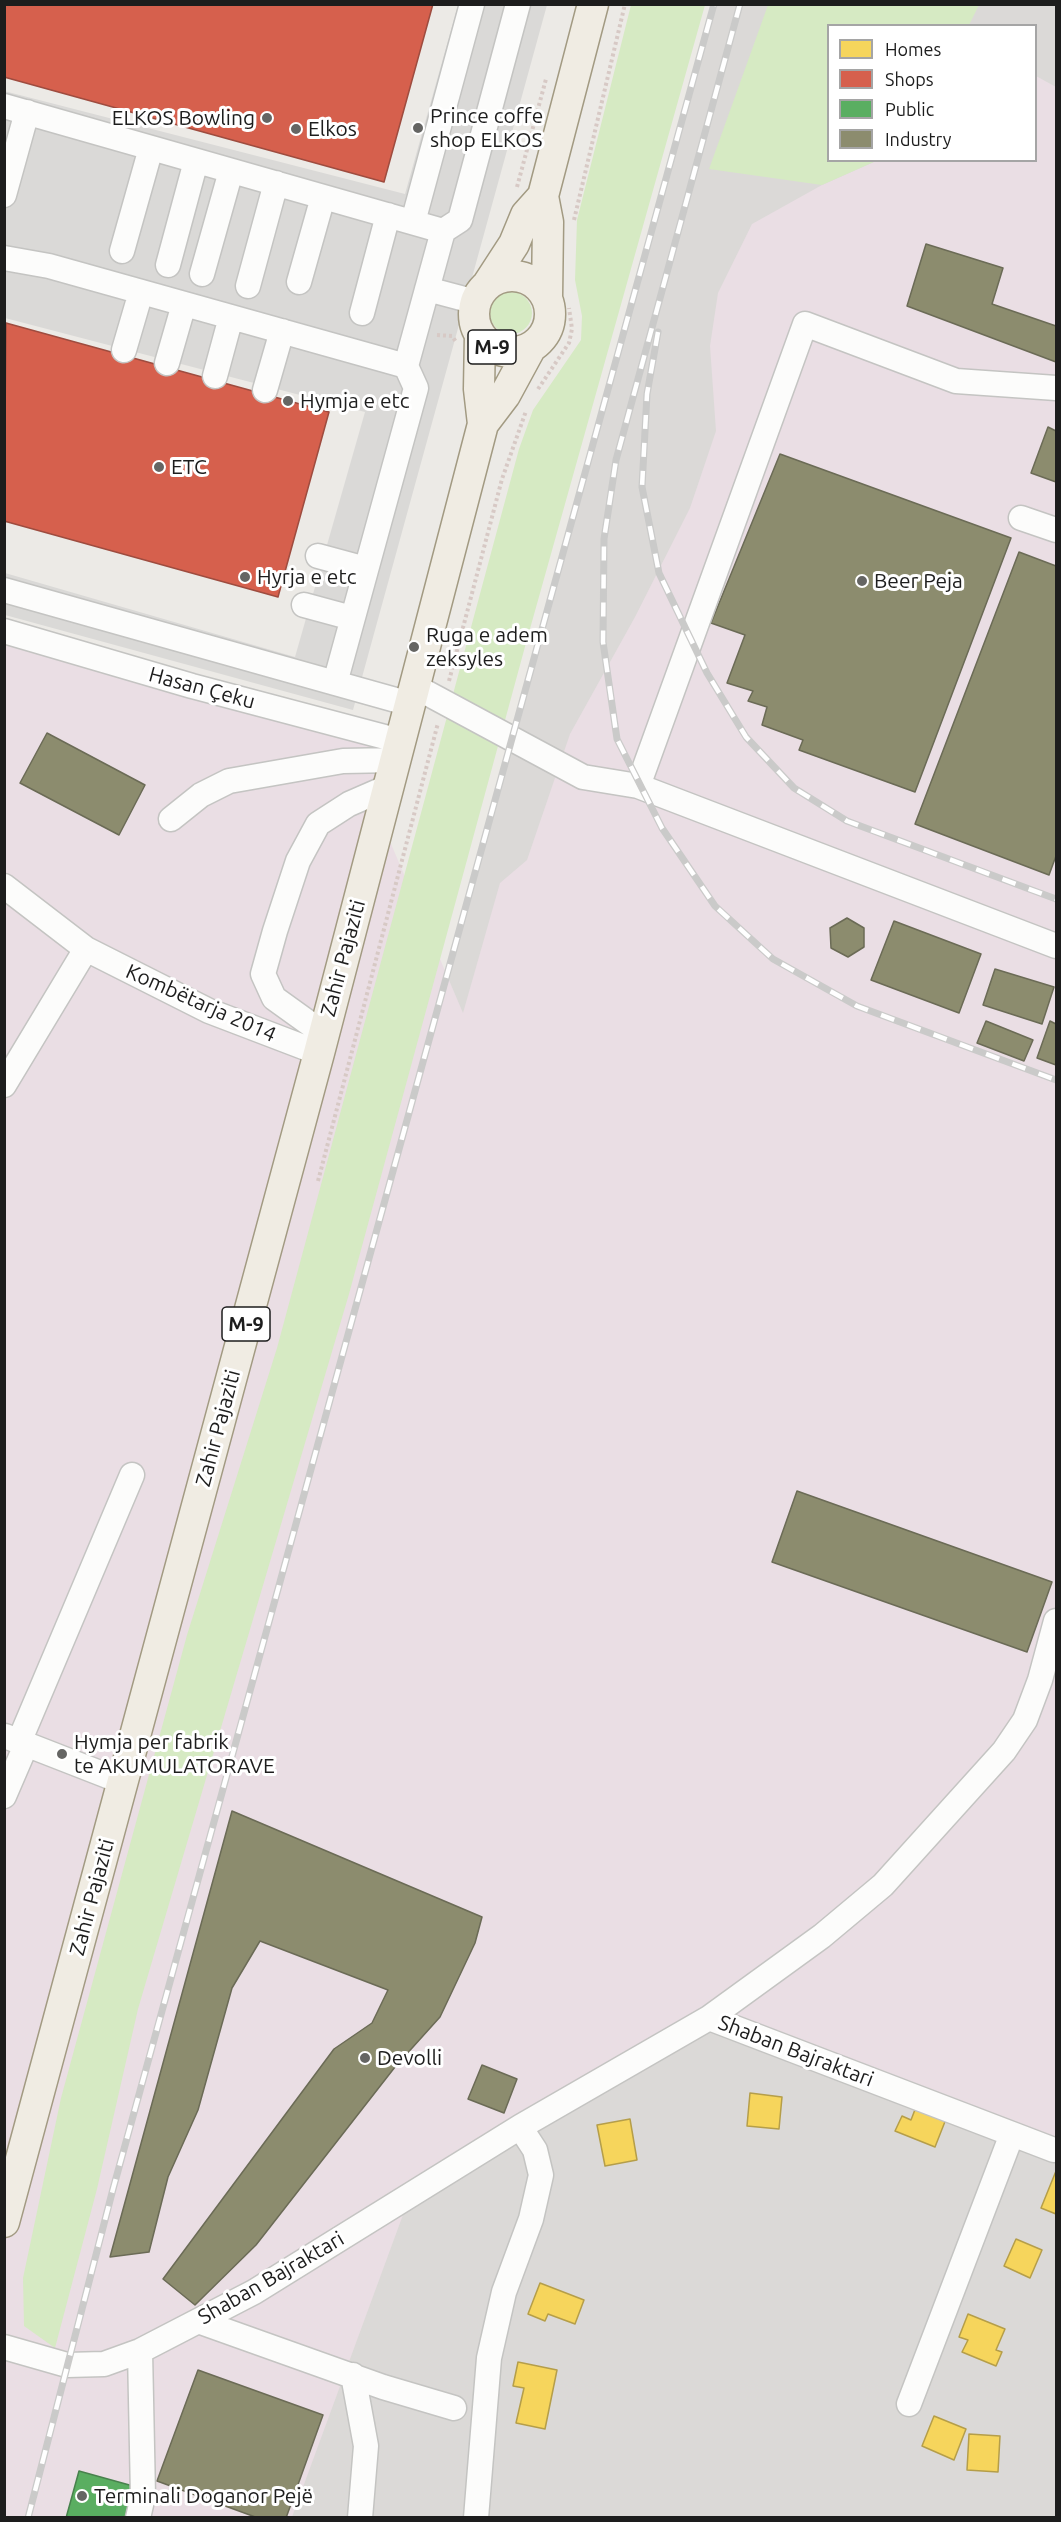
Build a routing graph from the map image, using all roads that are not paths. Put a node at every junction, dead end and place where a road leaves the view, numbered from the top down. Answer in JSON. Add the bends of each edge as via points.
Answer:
{"nodes":[{"id":1,"x":472,"y":4,"type":"edge"},
{"id":2,"x":518,"y":4,"type":"edge"},
{"id":3,"x":593,"y":4,"type":"edge"},
{"id":4,"x":16,"y":109,"type":"edge"},
{"id":5,"x":151,"y":148,"type":"junction"},
{"id":6,"x":196,"y":161,"type":"junction"},
{"id":7,"x":231,"y":171,"type":"junction"},
{"id":8,"x":276,"y":183,"type":"junction"},
{"id":9,"x":530,"y":193,"type":"junction"},
{"id":10,"x":4,"y":195,"type":"edge"},
{"id":11,"x":323,"y":197,"type":"junction"},
{"id":12,"x":388,"y":215,"type":"junction"},
{"id":13,"x":413,"y":222,"type":"junction"},
{"id":14,"x":443,"y":231,"type":"junction"},
{"id":15,"x":122,"y":251,"type":"dead end"},
{"id":16,"x":4,"y":258,"type":"edge"},
{"id":17,"x":168,"y":265,"type":"dead end"},
{"id":18,"x":202,"y":274,"type":"dead end"},
{"id":19,"x":299,"y":282,"type":"dead end"},
{"id":20,"x":248,"y":286,"type":"dead end"},
{"id":21,"x":427,"y":290,"type":"junction"},
{"id":22,"x":141,"y":292,"type":"junction"},
{"id":23,"x":482,"y":293,"type":"junction"},
{"id":24,"x":558,"y":302,"type":"junction"},
{"id":25,"x":184,"y":304,"type":"junction"},
{"id":26,"x":362,"y":313,"type":"dead end"},
{"id":27,"x":231,"y":317,"type":"junction"},
{"id":28,"x":282,"y":331,"type":"junction"},
{"id":29,"x":469,"y":340,"type":"junction"},
{"id":30,"x":531,"y":347,"type":"junction"},
{"id":31,"x":124,"y":350,"type":"dead end"},
{"id":32,"x":167,"y":363,"type":"dead end"},
{"id":33,"x":406,"y":366,"type":"junction"},
{"id":34,"x":215,"y":376,"type":"dead end"},
{"id":35,"x":1056,"y":388,"type":"edge"},
{"id":36,"x":265,"y":390,"type":"dead end"},
{"id":37,"x":483,"y":424,"type":"junction"},
{"id":38,"x":1022,"y":518,"type":"dead end"},
{"id":39,"x":1056,"y":530,"type":"edge"},
{"id":40,"x":318,"y":556,"type":"dead end"},
{"id":41,"x":366,"y":569,"type":"junction"},
{"id":42,"x":4,"y":590,"type":"edge"},
{"id":43,"x":304,"y":604,"type":"dead end"},
{"id":44,"x":352,"y":618,"type":"junction"},
{"id":45,"x":4,"y":631,"type":"edge"},
{"id":46,"x":335,"y":683,"type":"junction"},
{"id":47,"x":412,"y":695,"type":"junction"},
{"id":48,"x":394,"y":763,"type":"junction"},
{"id":49,"x":638,"y":786,"type":"junction"},
{"id":50,"x":171,"y":819,"type":"dead end"},
{"id":51,"x":4,"y":886,"type":"edge"},
{"id":52,"x":1056,"y":946,"type":"edge"},
{"id":53,"x":86,"y":949,"type":"junction"},
{"id":54,"x":321,"y":1044,"type":"junction"},
{"id":55,"x":4,"y":1085,"type":"edge"},
{"id":56,"x":132,"y":1475,"type":"dead end"},
{"id":57,"x":1056,"y":1621,"type":"edge"},
{"id":58,"x":17,"y":1741,"type":"edge"},
{"id":59,"x":123,"y":1782,"type":"junction"},
{"id":60,"x":4,"y":1796,"type":"edge"},
{"id":61,"x":709,"y":2018,"type":"junction"},
{"id":62,"x":520,"y":2127,"type":"junction"},
{"id":63,"x":1012,"y":2134,"type":"junction"},
{"id":64,"x":1053,"y":2150,"type":"dead end"},
{"id":65,"x":4,"y":2222,"type":"edge"},
{"id":66,"x":198,"y":2321,"type":"junction"},
{"id":67,"x":4,"y":2347,"type":"edge"},
{"id":68,"x":140,"y":2352,"type":"junction"},
{"id":69,"x":353,"y":2375,"type":"junction"},
{"id":70,"x":909,"y":2403,"type":"dead end"},
{"id":71,"x":454,"y":2408,"type":"dead end"},
{"id":72,"x":138,"y":2517,"type":"edge"},
{"id":73,"x":360,"y":2517,"type":"edge"},
{"id":74,"x":476,"y":2517,"type":"edge"}],
"edges":[{"from":1,"to":13,"type":"street"},
{"from":2,"to":14,"type":"street","via":[[460,220]]},
{"from":3,"to":9,"type":"main road","number":"M-9"},
{"from":4,"to":5,"type":"street"},
{"from":4,"to":10,"type":"street"},
{"from":5,"to":6,"type":"street"},
{"from":5,"to":15,"type":"street"},
{"from":6,"to":7,"type":"street"},
{"from":6,"to":17,"type":"street"},
{"from":7,"to":8,"type":"street"},
{"from":7,"to":18,"type":"street"},
{"from":8,"to":11,"type":"street"},
{"from":8,"to":20,"type":"street"},
{"from":9,"to":23,"type":"main road","number":"M-9","via":[[514,244]]},
{"from":9,"to":24,"type":"main road","number":"M-9","via":[[548,222]]},
{"from":11,"to":12,"type":"street"},
{"from":11,"to":19,"type":"street"},
{"from":12,"to":13,"type":"street"},
{"from":12,"to":26,"type":"street"},
{"from":13,"to":14,"type":"street"},
{"from":14,"to":21,"type":"street"},
{"from":16,"to":22,"type":"street","via":[[49,266]]},
{"from":21,"to":23,"type":"street"},
{"from":21,"to":33,"type":"street"},
{"from":22,"to":25,"type":"street"},
{"from":22,"to":31,"type":"street"},
{"from":23,"to":24,"type":"main road","via":[[500,277],[522,277]]},
{"from":23,"to":29,"type":"main road","number":"M-9"},
{"from":24,"to":30,"type":"main road","number":"M-9","via":[[540,340]]},
{"from":25,"to":27,"type":"street"},
{"from":25,"to":32,"type":"street"},
{"from":27,"to":28,"type":"street"},
{"from":27,"to":34,"type":"street"},
{"from":28,"to":33,"type":"street"},
{"from":28,"to":36,"type":"street"},
{"from":29,"to":30,"type":"main road","number":"M-9","via":[[510,352]]},
{"from":29,"to":37,"type":"main road","name":"Zahir Pajaziti","number":"M-9"},
{"from":30,"to":37,"type":"main road","name":"Zahir Pajaziti","number":"M-9"},
{"from":33,"to":41,"type":"street","via":[[416,388]]},
{"from":35,"to":49,"type":"street","via":[[956,381],[805,324]]},
{"from":37,"to":47,"type":"main road","name":"Zahir Pajaziti","number":"M-9"},
{"from":38,"to":39,"type":"street"},
{"from":40,"to":41,"type":"street"},
{"from":41,"to":44,"type":"street"},
{"from":42,"to":46,"type":"street"},
{"from":43,"to":44,"type":"street"},
{"from":44,"to":46,"type":"street"},
{"from":45,"to":48,"type":"street","name":"Hasan Çeku","via":[[192,686]]},
{"from":46,"to":47,"type":"street"},
{"from":47,"to":48,"type":"main road","name":"Zahir Pajaziti","number":"M-9"},
{"from":47,"to":49,"type":"street","via":[[583,777]]},
{"from":48,"to":50,"type":"street","via":[[343,761],[229,781],[201,795]]},
{"from":48,"to":54,"type":"main road","name":"Zahir Pajaziti","number":"M-9"},
{"from":48,"to":54,"type":"street","via":[[349,804],[318,824],[298,861],[274,931],[263,974],[274,998]]},
{"from":49,"to":52,"type":"street"},
{"from":51,"to":53,"type":"street","name":"Kombëtarja 2014"},
{"from":53,"to":54,"type":"street","name":"Kombëtarja 2014","via":[[209,1011]]},
{"from":53,"to":55,"type":"street"},
{"from":54,"to":59,"type":"main road","name":"Zahir Pajaziti","number":"M-9"},
{"from":56,"to":58,"type":"street"},
{"from":57,"to":61,"type":"street","via":[[1025,1720],[1004,1751],[882,1885],[822,1936]]},
{"from":58,"to":59,"type":"street"},
{"from":58,"to":60,"type":"street"},
{"from":59,"to":65,"type":"main road","name":"Zahir Pajaziti","number":"M-9"},
{"from":61,"to":62,"type":"street","name":"Shaban Bajraktari"},
{"from":61,"to":63,"type":"street","name":"Shaban Bajraktari"},
{"from":62,"to":66,"type":"street","name":"Shaban Bajraktari","via":[[254,2292]]},
{"from":62,"to":74,"type":"street","via":[[535,2150],[541,2175],[531,2219],[504,2292],[489,2358]]},
{"from":63,"to":64,"type":"street","name":"Shaban Bajraktari"},
{"from":63,"to":70,"type":"street"},
{"from":66,"to":68,"type":"street","name":"Shaban Bajraktari"},
{"from":66,"to":69,"type":"street"},
{"from":67,"to":68,"type":"street","name":"Shaban Bajraktari","via":[[67,2365],[104,2364]]},
{"from":68,"to":72,"type":"street","via":[[143,2496]]},
{"from":69,"to":71,"type":"street","via":[[383,2388]]},
{"from":69,"to":73,"type":"street","via":[[366,2445]]}]}
